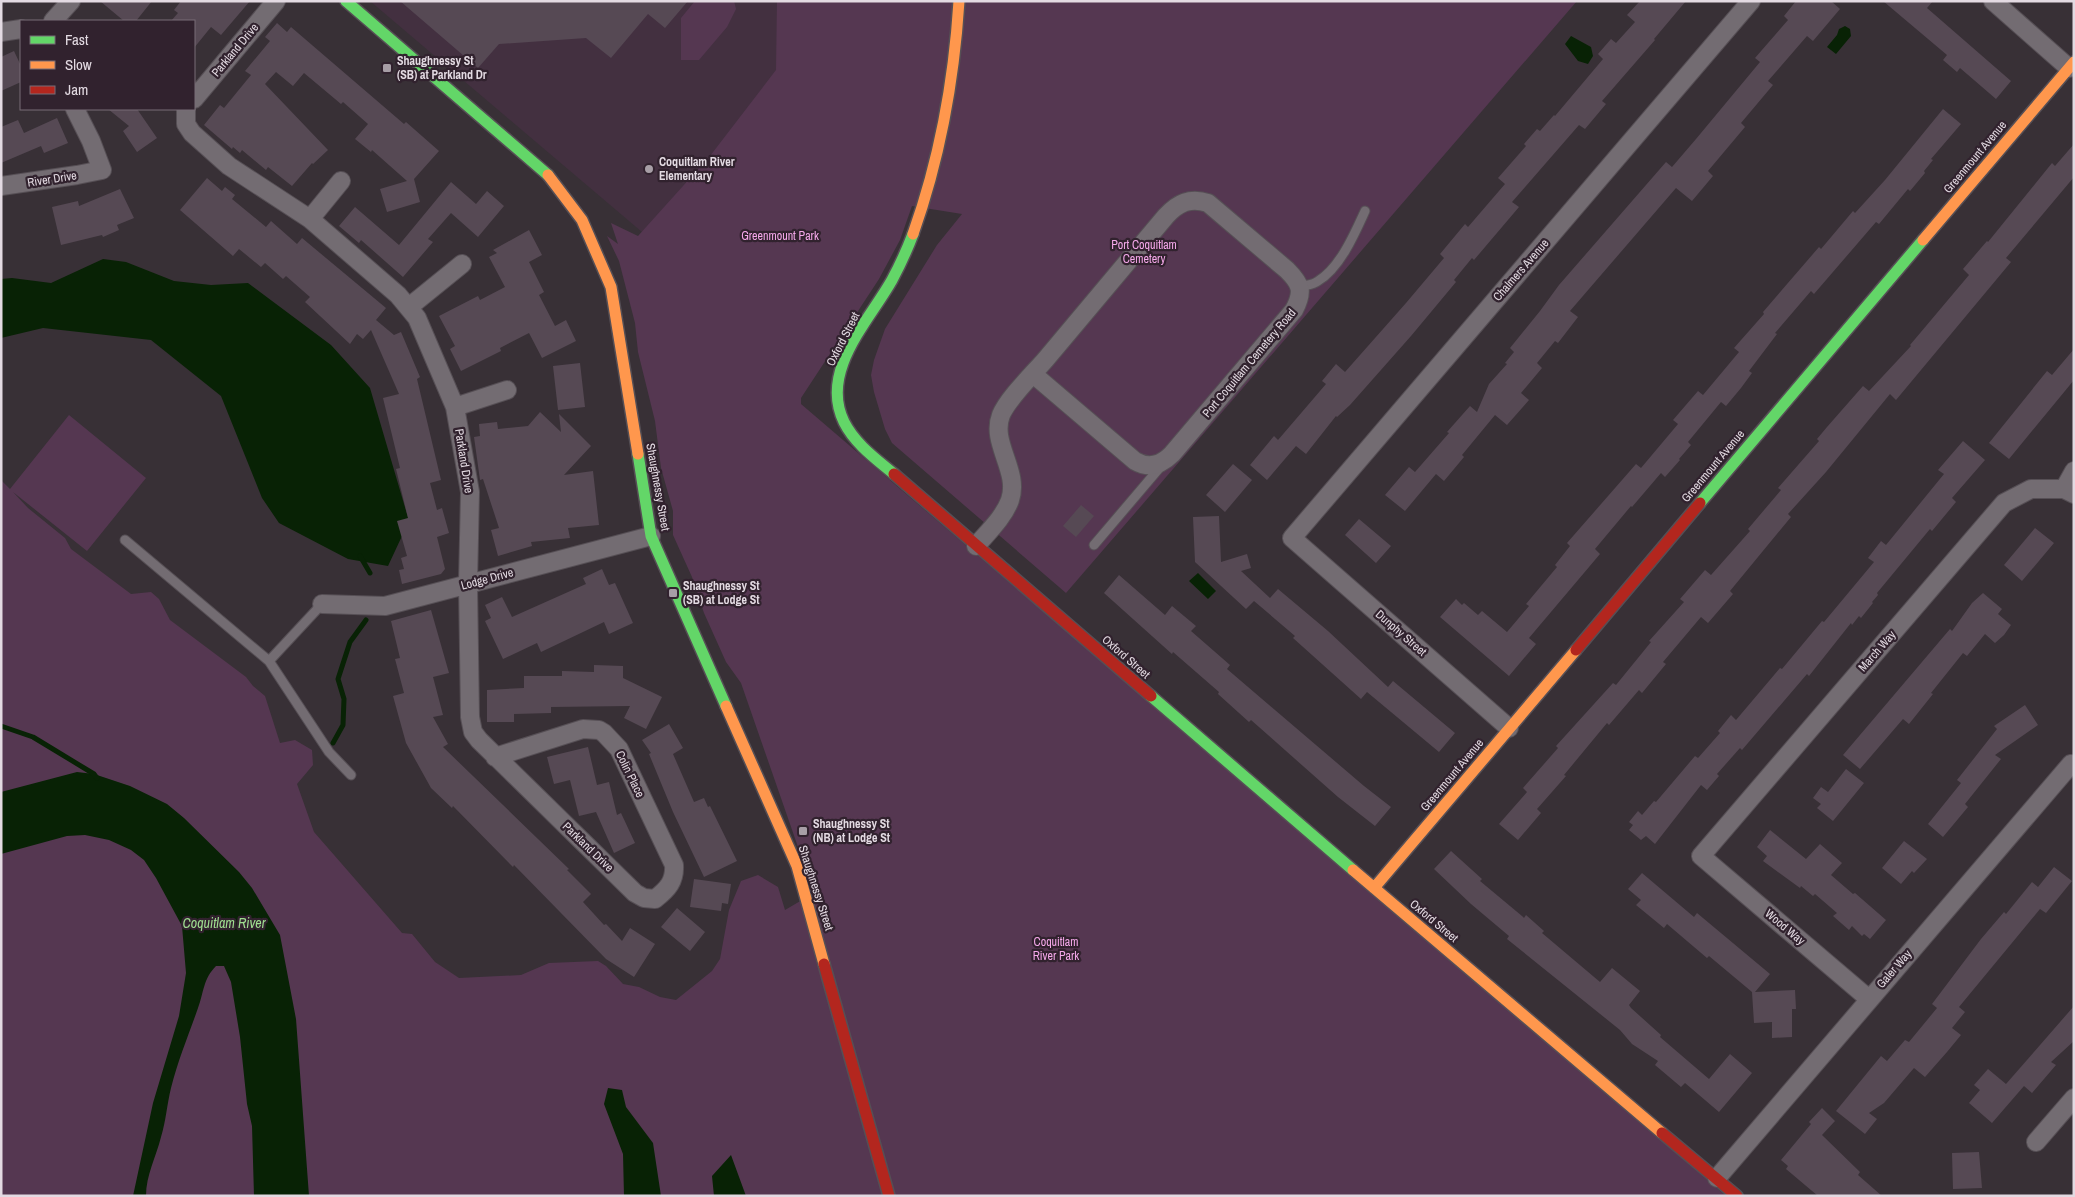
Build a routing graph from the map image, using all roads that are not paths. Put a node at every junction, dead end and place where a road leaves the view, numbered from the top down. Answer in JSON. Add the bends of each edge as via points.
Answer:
{"nodes":[{"id":1,"x":71,"y":1,"type":"edge"},
{"id":2,"x":276,"y":1,"type":"edge"},
{"id":3,"x":346,"y":1,"type":"edge"},
{"id":4,"x":959,"y":1,"type":"edge"},
{"id":5,"x":1751,"y":1,"type":"edge"},
{"id":6,"x":1993,"y":1,"type":"edge"},
{"id":7,"x":54,"y":20,"type":"edge"},
{"id":8,"x":20,"y":29,"type":"edge"},
{"id":9,"x":1,"y":32,"type":"edge"},
{"id":10,"x":2072,"y":67,"type":"edge"},
{"id":11,"x":195,"y":98,"type":"edge"},
{"id":12,"x":76,"y":110,"type":"edge"},
{"id":13,"x":186,"y":110,"type":"edge"},
{"id":14,"x":341,"y":181,"type":"dead end"},
{"id":15,"x":1,"y":186,"type":"edge"},
{"id":16,"x":1365,"y":210,"type":"dead end"},
{"id":17,"x":310,"y":219,"type":"junction"},
{"id":18,"x":462,"y":264,"type":"dead end"},
{"id":19,"x":1300,"y":287,"type":"junction"},
{"id":20,"x":409,"y":307,"type":"junction"},
{"id":21,"x":1033,"y":374,"type":"junction"},
{"id":22,"x":507,"y":390,"type":"dead end"},
{"id":23,"x":455,"y":407,"type":"junction"},
{"id":24,"x":1172,"y":454,"type":"junction"},
{"id":25,"x":2074,"y":471,"type":"edge"},
{"id":26,"x":2069,"y":492,"type":"edge"},
{"id":27,"x":651,"y":536,"type":"junction"},
{"id":28,"x":1292,"y":538,"type":"joint"},
{"id":29,"x":125,"y":540,"type":"dead end"},
{"id":30,"x":1094,"y":545,"type":"dead end"},
{"id":31,"x":976,"y":546,"type":"junction"},
{"id":32,"x":468,"y":584,"type":"junction"},
{"id":33,"x":322,"y":604,"type":"joint"},
{"id":34,"x":269,"y":661,"type":"junction"},
{"id":35,"x":1510,"y":728,"type":"junction"},
{"id":36,"x":495,"y":757,"type":"junction"},
{"id":37,"x":2074,"y":766,"type":"edge"},
{"id":38,"x":351,"y":775,"type":"dead end"},
{"id":39,"x":1701,"y":856,"type":"joint"},
{"id":40,"x":1374,"y":888,"type":"junction"},
{"id":41,"x":635,"y":893,"type":"joint"},
{"id":42,"x":1869,"y":999,"type":"junction"},
{"id":43,"x":2074,"y":1098,"type":"edge"},
{"id":44,"x":2036,"y":1142,"type":"dead end"},
{"id":45,"x":1717,"y":1178,"type":"junction"},
{"id":46,"x":889,"y":1196,"type":"edge"},
{"id":47,"x":1737,"y":1196,"type":"edge"}],
"edges":[{"from":1,"to":7,"type":"street"},
{"from":2,"to":11,"type":"street","name":"Parkland Drive"},
{"from":3,"to":27,"type":"street","name":"Shaughnessy Street","via":[[547,174],[582,220],[611,287]]},
{"from":4,"to":31,"type":"street","name":"Oxford Street","via":[[949,97],[918,222],[898,268],[843,364],[838,398],[843,419],[862,447]]},
{"from":5,"to":28,"type":"street","name":"Chalmers Avenue"},
{"from":6,"to":10,"type":"street"},
{"from":8,"to":9,"type":"street"},
{"from":10,"to":35,"type":"street","name":"Greenmount Avenue"},
{"from":12,"to":15,"type":"street","name":"River Drive","via":[[102,170]]},
{"from":13,"to":17,"type":"street","name":"Parkland Drive","via":[[186,124],[204,145],[249,180]]},
{"from":14,"to":17,"type":"street"},
{"from":16,"to":19,"type":"lane","via":[[1337,263],[1319,281]]},
{"from":17,"to":20,"type":"street","name":"Parkland Drive"},
{"from":18,"to":20,"type":"street"},
{"from":19,"to":21,"type":"street","via":[[1287,270],[1208,202],[1188,201],[1166,216]]},
{"from":19,"to":24,"type":"street","name":"Port Coquitlam Cemetery Road","via":[[1301,294],[1294,310]]},
{"from":20,"to":23,"type":"street","name":"Parkland Drive","via":[[417,318]]},
{"from":21,"to":24,"type":"street","name":"Port Coquitlam Cemetery Road","via":[[1135,461],[1153,465]]},
{"from":21,"to":31,"type":"street","via":[[1004,409],[999,421],[1000,438],[1012,476],[1010,502]]},
{"from":22,"to":23,"type":"street"},
{"from":23,"to":32,"type":"street","name":"Parkland Drive","via":[[470,492]]},
{"from":24,"to":30,"type":"lane"},
{"from":25,"to":26,"type":"street"},
{"from":26,"to":39,"type":"street","name":"March Way","via":[[2031,489],[2004,503]]},
{"from":27,"to":32,"type":"street","name":"Lodge Drive"},
{"from":27,"to":46,"type":"street","name":"Shaughnessy Street","via":[[798,866]]},
{"from":28,"to":35,"type":"street","name":"Dunphy Street"},
{"from":29,"to":34,"type":"lane"},
{"from":31,"to":40,"type":"street","name":"Oxford Street"},
{"from":32,"to":33,"type":"street","name":"Lodge Drive","via":[[385,606]]},
{"from":32,"to":36,"type":"street","name":"Parkland Drive","via":[[472,726],[473,732]]},
{"from":33,"to":34,"type":"lane"},
{"from":34,"to":38,"type":"lane","via":[[329,752]]},
{"from":35,"to":40,"type":"street","name":"Greenmount Avenue"},
{"from":36,"to":41,"type":"street","name":"Parkland Drive"},
{"from":36,"to":41,"type":"street","name":"Colin Place","via":[[583,729],[599,730],[611,739],[619,749],[674,865],[670,886],[655,899]]},
{"from":37,"to":42,"type":"street","name":"Galer Way","via":[[2071,764]]},
{"from":39,"to":42,"type":"street","name":"Wood Way"},
{"from":40,"to":45,"type":"street","name":"Oxford Street"},
{"from":42,"to":45,"type":"street","name":"Galer Way"},
{"from":43,"to":44,"type":"street"},
{"from":45,"to":47,"type":"street","name":"Oxford Street"}]}
